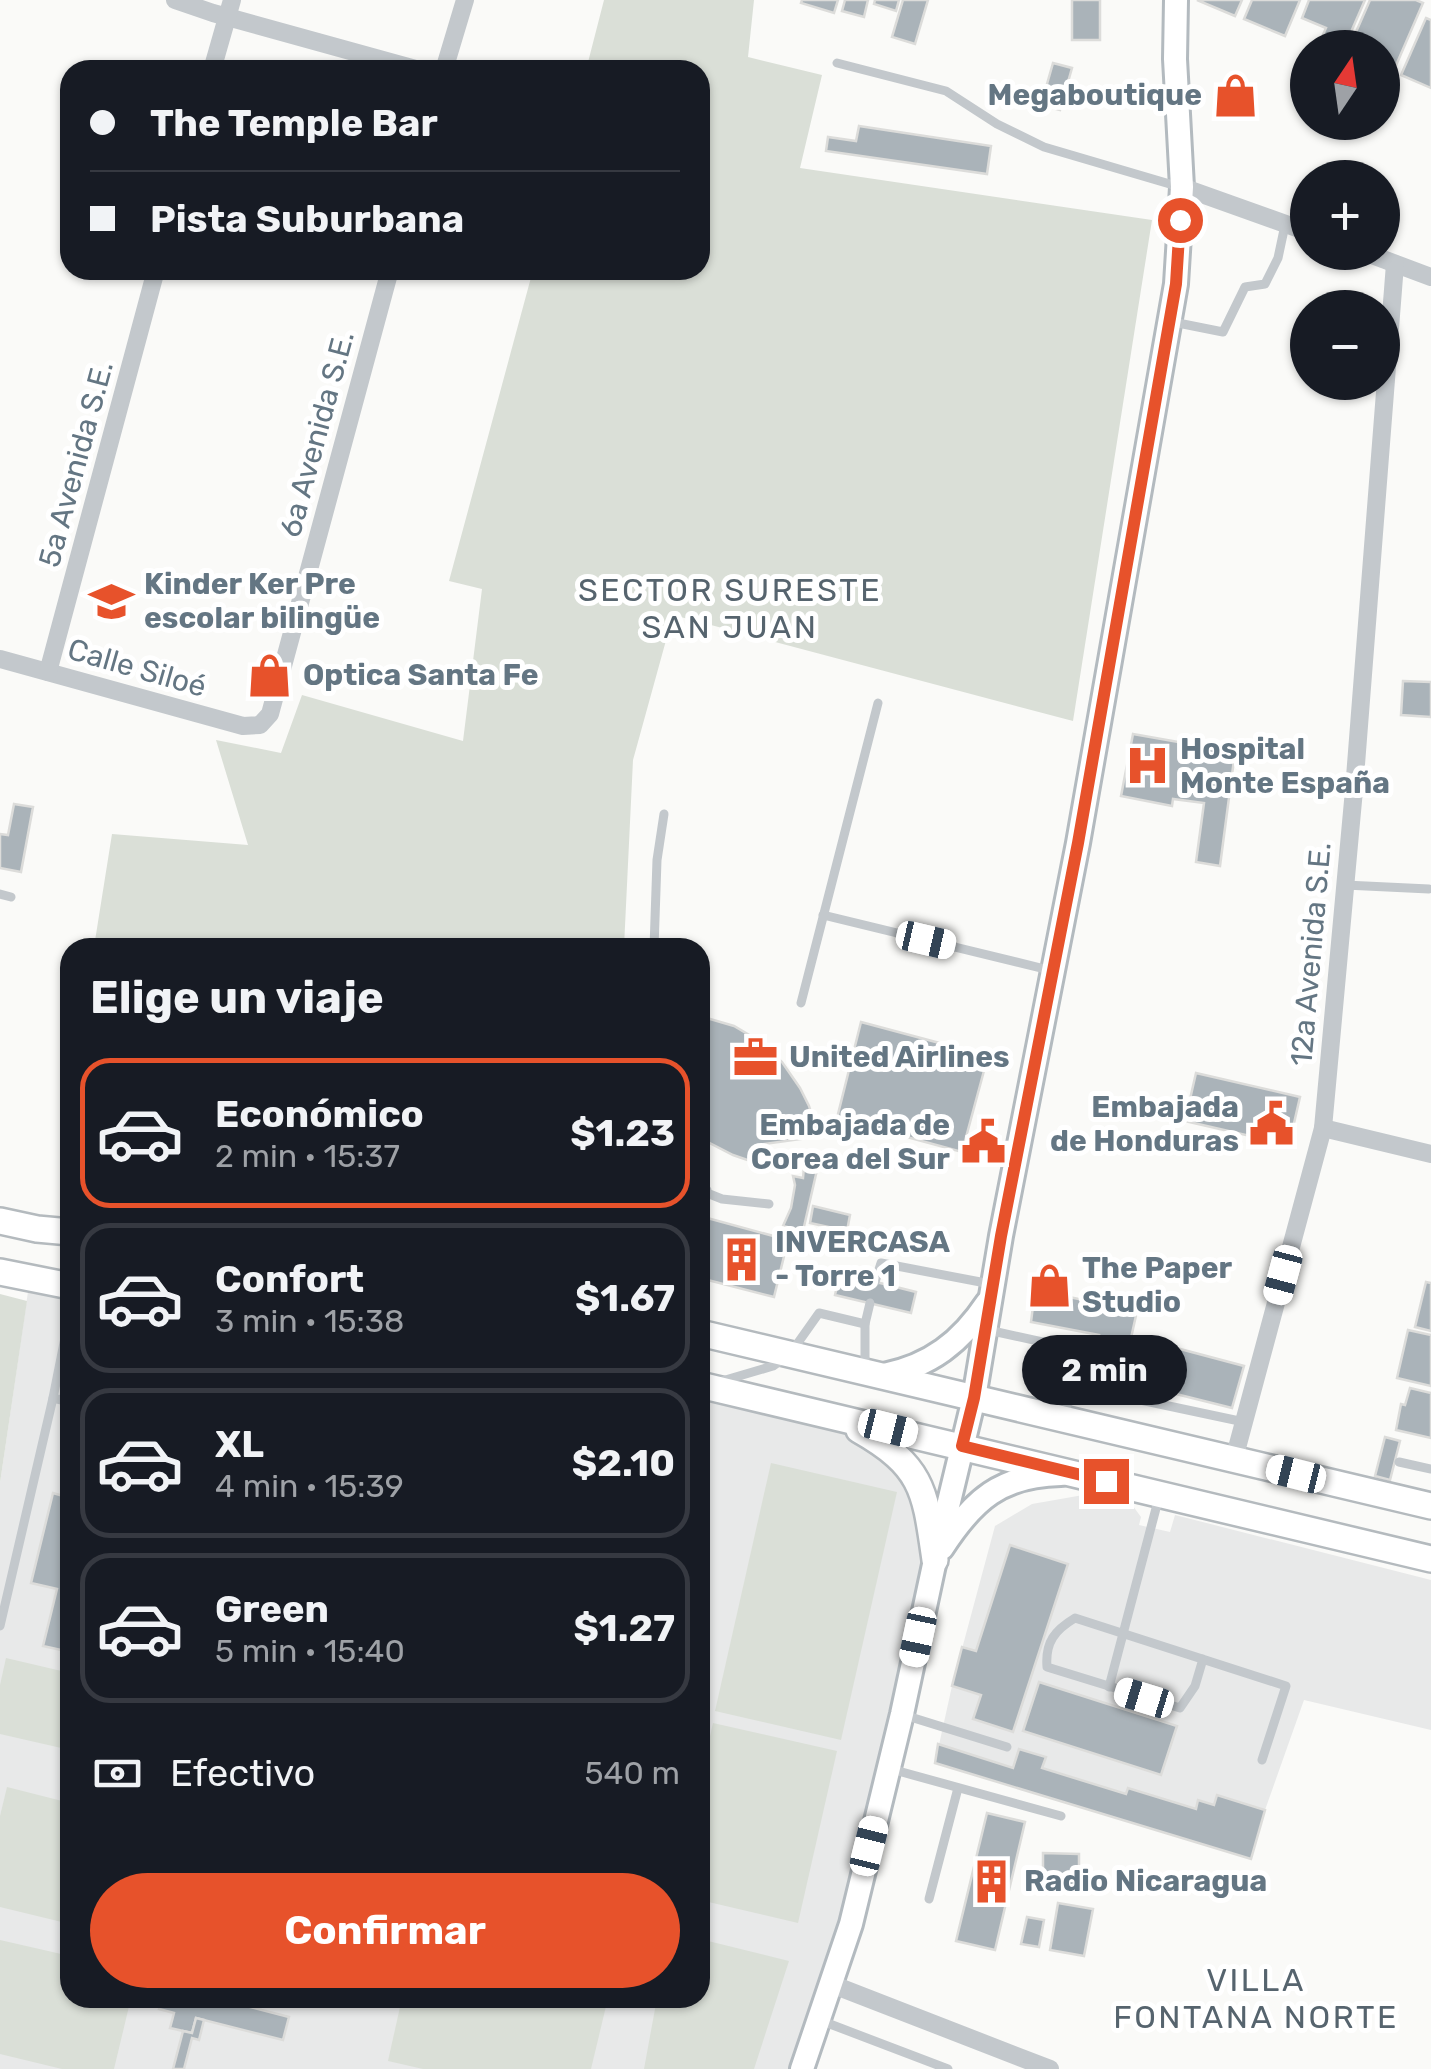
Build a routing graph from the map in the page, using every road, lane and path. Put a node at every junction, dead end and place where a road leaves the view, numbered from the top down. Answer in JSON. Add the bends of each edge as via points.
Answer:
{"nodes":[{"id":1,"x":175,"y":0,"type":"edge"},
{"id":2,"x":465,"y":0,"type":"edge"},
{"id":3,"x":1176,"y":0,"type":"edge"},
{"id":4,"x":230,"y":8,"type":"edge"},
{"id":5,"x":215,"y":60,"type":"edge"},
{"id":6,"x":389,"y":60,"type":"edge"},
{"id":7,"x":447,"y":60,"type":"edge"},
{"id":8,"x":837,"y":63,"type":"dead end"},
{"id":9,"x":1182,"y":187,"type":"junction"},
{"id":10,"x":1285,"y":224,"type":"junction"},
{"id":11,"x":1290,"y":226,"type":"edge"},
{"id":12,"x":1400,"y":266,"type":"edge"},
{"id":13,"x":1395,"y":270,"type":"edge"},
{"id":14,"x":1431,"y":277,"type":"edge"},
{"id":15,"x":153,"y":280,"type":"edge"},
{"id":16,"x":387,"y":280,"type":"edge"},
{"id":17,"x":1170,"y":322,"type":"junction"},
{"id":18,"x":0,"y":659,"type":"edge"},
{"id":19,"x":48,"y":672,"type":"junction"},
{"id":20,"x":878,"y":704,"type":"dead end"},
{"id":21,"x":260,"y":725,"type":"joint"},
{"id":22,"x":664,"y":814,"type":"dead end"},
{"id":23,"x":1345,"y":885,"type":"junction"},
{"id":24,"x":1429,"y":889,"type":"edge"},
{"id":25,"x":823,"y":915,"type":"junction"},
{"id":26,"x":654,"y":938,"type":"edge"},
{"id":27,"x":1053,"y":971,"type":"junction"},
{"id":28,"x":801,"y":1003,"type":"dead end"},
{"id":29,"x":1322,"y":1128,"type":"junction"},
{"id":30,"x":1431,"y":1154,"type":"edge"},
{"id":31,"x":710,"y":1195,"type":"edge"},
{"id":32,"x":769,"y":1204,"type":"dead end"},
{"id":33,"x":0,"y":1221,"type":"edge"},
{"id":34,"x":60,"y":1231,"type":"edge"},
{"id":35,"x":0,"y":1272,"type":"edge"},
{"id":36,"x":875,"y":1282,"type":"dead end"},
{"id":37,"x":60,"y":1284,"type":"edge"},
{"id":38,"x":992,"y":1290,"type":"junction"},
{"id":39,"x":870,"y":1303,"type":"dead end"},
{"id":40,"x":865,"y":1324,"type":"junction"},
{"id":41,"x":986,"y":1330,"type":"junction"},
{"id":42,"x":710,"y":1335,"type":"edge"},
{"id":43,"x":790,"y":1354,"type":"junction"},
{"id":44,"x":60,"y":1363,"type":"edge"},
{"id":45,"x":874,"y":1373,"type":"junction"},
{"id":46,"x":710,"y":1383,"type":"edge"},
{"id":47,"x":710,"y":1387,"type":"edge"},
{"id":48,"x":53,"y":1398,"type":"junction"},
{"id":49,"x":974,"y":1398,"type":"junction"},
{"id":50,"x":1131,"y":1398,"type":"dead end"},
{"id":51,"x":60,"y":1400,"type":"edge"},
{"id":52,"x":813,"y":1410,"type":"junction"},
{"id":53,"x":1064,"y":1420,"type":"junction"},
{"id":54,"x":1244,"y":1422,"type":"junction"},
{"id":55,"x":962,"y":1446,"type":"junction"},
{"id":56,"x":1234,"y":1460,"type":"junction"},
{"id":57,"x":1400,"y":1462,"type":"dead end"},
{"id":58,"x":1431,"y":1469,"type":"edge"},
{"id":59,"x":1083,"y":1475,"type":"junction"},
{"id":60,"x":1160,"y":1494,"type":"junction"},
{"id":61,"x":1431,"y":1506,"type":"edge"},
{"id":62,"x":1431,"y":1559,"type":"edge"},
{"id":63,"x":935,"y":1560,"type":"junction"},
{"id":64,"x":0,"y":1626,"type":"edge"},
{"id":65,"x":1124,"y":1633,"type":"junction"},
{"id":66,"x":1203,"y":1659,"type":"junction"},
{"id":67,"x":1109,"y":1687,"type":"junction"},
{"id":68,"x":902,"y":1714,"type":"junction"},
{"id":69,"x":1007,"y":1747,"type":"dead end"},
{"id":70,"x":1262,"y":1760,"type":"dead end"},
{"id":71,"x":888,"y":1768,"type":"junction"},
{"id":72,"x":958,"y":1788,"type":"junction"},
{"id":73,"x":1061,"y":1816,"type":"dead end"},
{"id":74,"x":930,"y":1899,"type":"dead end"},
{"id":75,"x":831,"y":1984,"type":"junction"},
{"id":76,"x":819,"y":2020,"type":"junction"},
{"id":77,"x":802,"y":2069,"type":"edge"},
{"id":78,"x":948,"y":2069,"type":"edge"},
{"id":79,"x":1050,"y":2069,"type":"edge"}],
"edges":[{"from":1,"to":4,"type":"street"},
{"from":2,"to":7,"type":"street"},
{"from":3,"to":9,"type":"street"},
{"from":4,"to":5,"type":"street"},
{"from":4,"to":6,"type":"street"},
{"from":8,"to":9,"type":"lane","via":[[946,91],[1044,147]]},
{"from":9,"to":10,"type":"street"},
{"from":9,"to":17,"type":"street"},
{"from":10,"to":11,"type":"street"},
{"from":10,"to":17,"type":"lane","via":[[1265,284],[1245,287],[1223,332]]},
{"from":12,"to":14,"type":"street"},
{"from":13,"to":23,"type":"street","name":"12a Avenida S.E."},
{"from":15,"to":19,"type":"street","name":"5a Avenida S.E."},
{"from":16,"to":21,"type":"street","name":"6a Avenida S.E.","via":[[270,714]]},
{"from":17,"to":27,"type":"street"},
{"from":18,"to":19,"type":"street","name":"Calle Siloé"},
{"from":19,"to":21,"type":"street","name":"Calle Siloé","via":[[243,726]]},
{"from":20,"to":25,"type":"lane"},
{"from":22,"to":26,"type":"lane"},
{"from":23,"to":24,"type":"lane"},
{"from":23,"to":29,"type":"street","name":"12a Avenida S.E."},
{"from":25,"to":27,"type":"lane"},
{"from":25,"to":28,"type":"lane"},
{"from":27,"to":38,"type":"street"},
{"from":29,"to":30,"type":"street"},
{"from":29,"to":54,"type":"street","name":"12a Avenida S.E."},
{"from":31,"to":32,"type":"lane"},
{"from":33,"to":34,"type":"main road"},
{"from":35,"to":37,"type":"main road"},
{"from":36,"to":38,"type":"lane","via":[[881,1262]]},
{"from":38,"to":41,"type":"street"},
{"from":38,"to":45,"type":"street","via":[[942,1352],[920,1365]]},
{"from":39,"to":40,"type":"lane"},
{"from":40,"to":43,"type":"lane","via":[[819,1314]]},
{"from":40,"to":45,"type":"lane"},
{"from":41,"to":49,"type":"street"},
{"from":41,"to":53,"type":"lane","via":[[1079,1350]]},
{"from":42,"to":43,"type":"main road"},
{"from":43,"to":45,"type":"main road"},
{"from":43,"to":46,"type":"lane","via":[[773,1366]]},
{"from":44,"to":48,"type":"lane"},
{"from":45,"to":49,"type":"main road"},
{"from":47,"to":52,"type":"main road"},
{"from":48,"to":51,"type":"lane"},
{"from":48,"to":64,"type":"lane"},
{"from":49,"to":53,"type":"main road"},
{"from":49,"to":55,"type":"street"},
{"from":50,"to":54,"type":"lane"},
{"from":52,"to":55,"type":"main road"},
{"from":52,"to":63,"type":"main road","via":[[859,1430],[907,1464],[925,1499]]},
{"from":53,"to":56,"type":"main road"},
{"from":54,"to":56,"type":"street","name":"12a Avenida S.E."},
{"from":55,"to":59,"type":"main road"},
{"from":55,"to":63,"type":"street"},
{"from":56,"to":61,"type":"main road"},
{"from":57,"to":58,"type":"lane"},
{"from":59,"to":60,"type":"main road"},
{"from":59,"to":63,"type":"street","via":[[1036,1476],[1002,1486],[973,1507]]},
{"from":60,"to":62,"type":"main road"},
{"from":60,"to":65,"type":"lane"},
{"from":63,"to":68,"type":"street"},
{"from":65,"to":66,"type":"lane"},
{"from":65,"to":67,"type":"lane"},
{"from":65,"to":67,"type":"lane","via":[[1075,1618],[1056,1629],[1046,1651],[1047,1667]]},
{"from":66,"to":67,"type":"lane","via":[[1180,1708]]},
{"from":66,"to":70,"type":"lane","via":[[1286,1686]]},
{"from":68,"to":69,"type":"lane"},
{"from":68,"to":71,"type":"street"},
{"from":71,"to":72,"type":"lane"},
{"from":71,"to":75,"type":"street"},
{"from":72,"to":73,"type":"lane"},
{"from":72,"to":74,"type":"lane"},
{"from":75,"to":76,"type":"street"},
{"from":75,"to":79,"type":"street"},
{"from":76,"to":77,"type":"street"},
{"from":76,"to":78,"type":"lane"}]}
